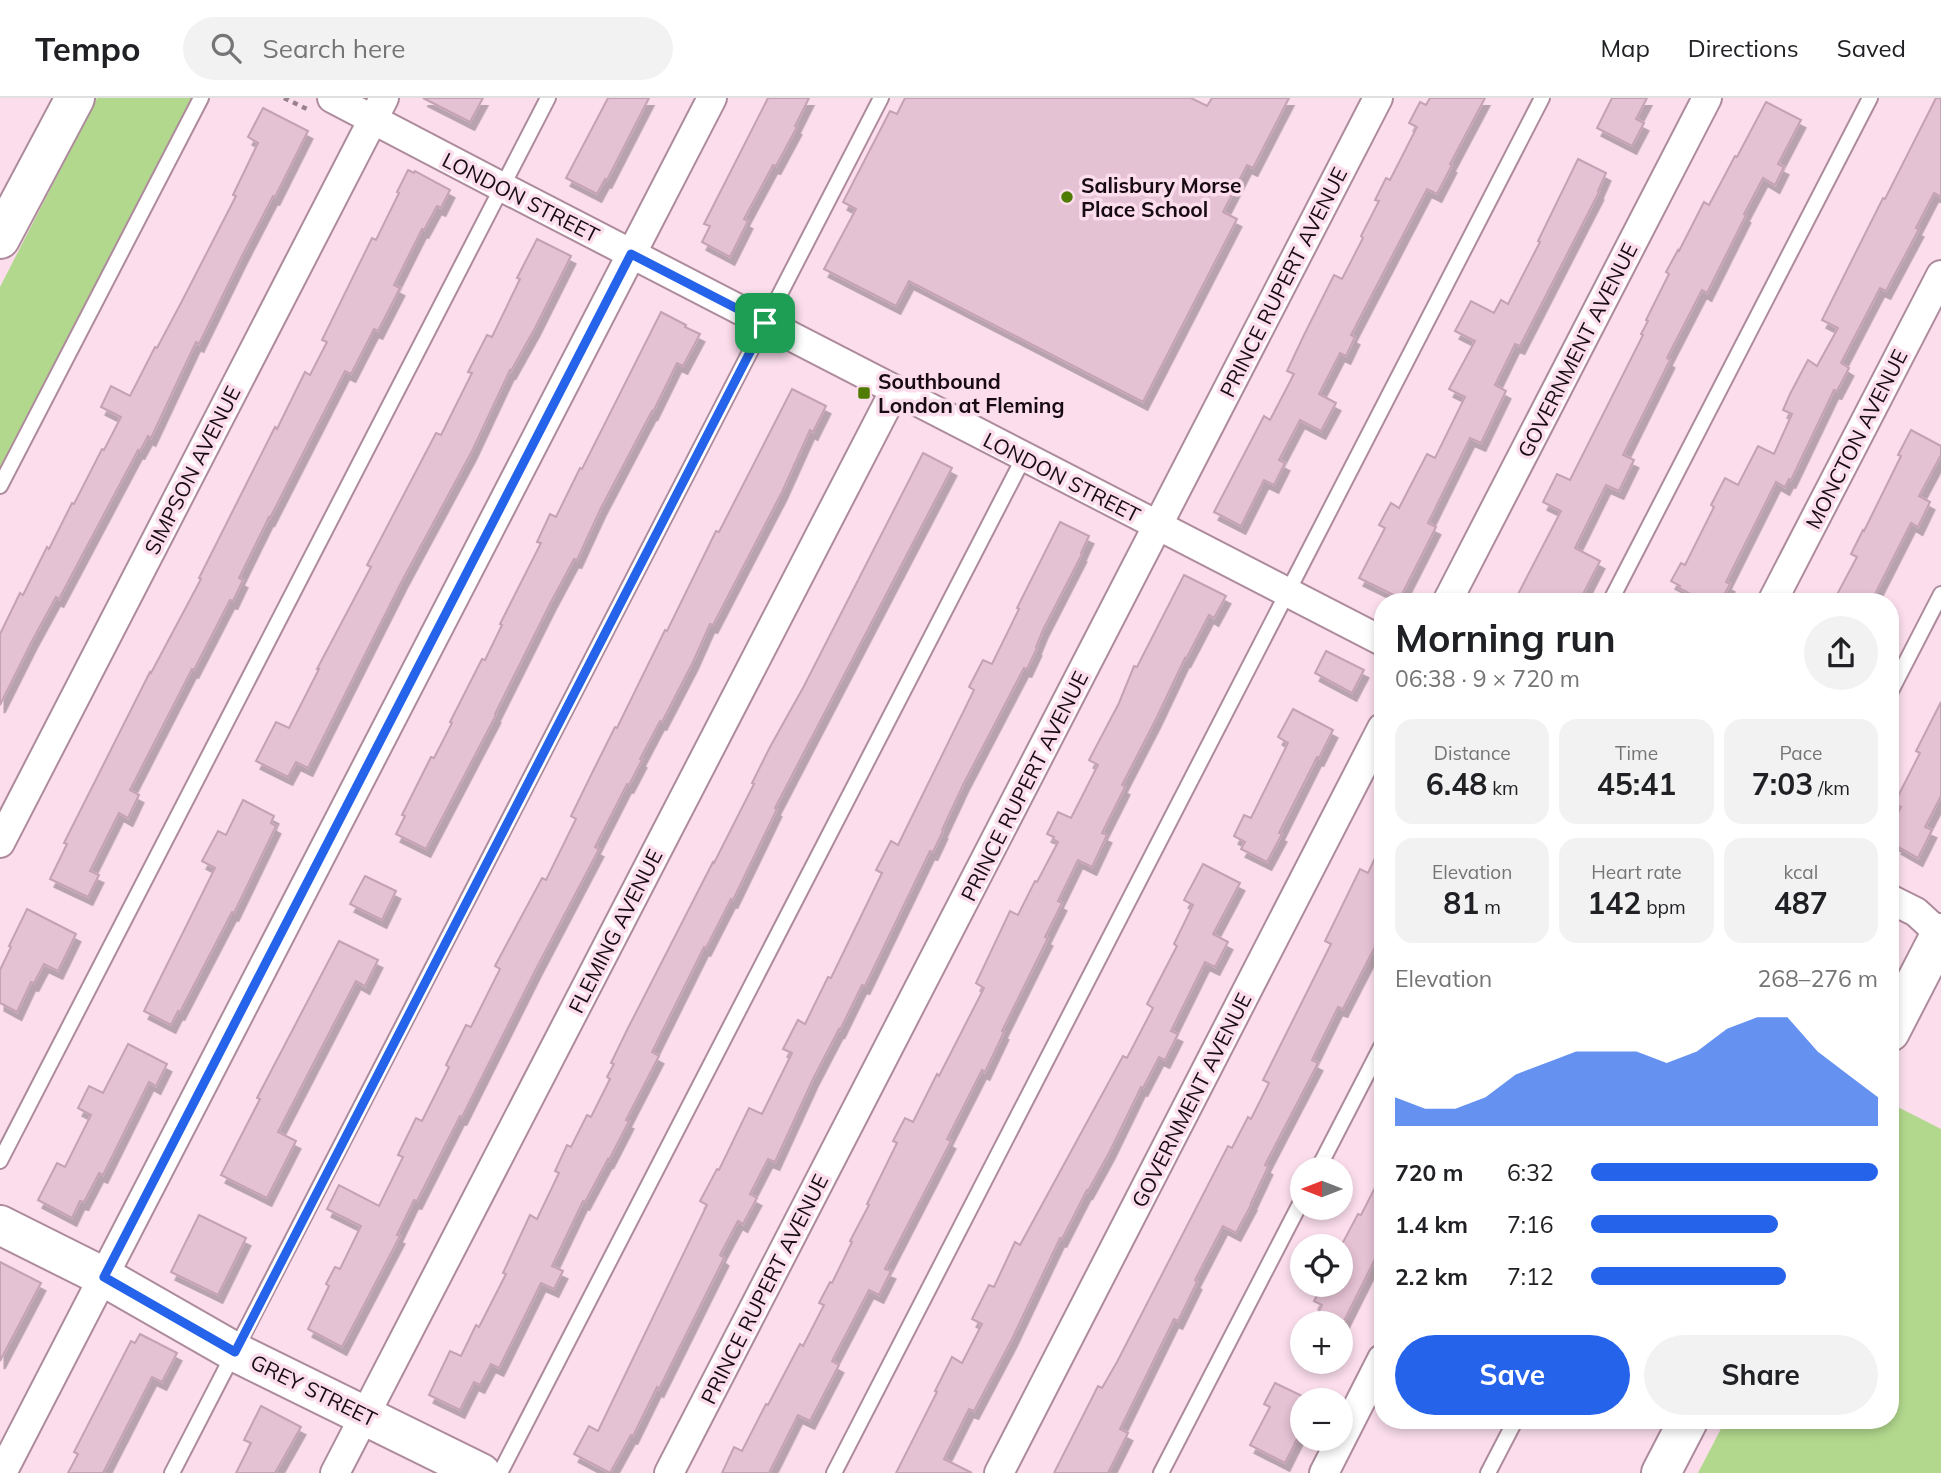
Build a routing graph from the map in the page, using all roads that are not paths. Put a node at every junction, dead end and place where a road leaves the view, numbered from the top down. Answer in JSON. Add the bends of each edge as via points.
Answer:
{"nodes":[{"id":1,"x":75,"y":98,"type":"edge"},
{"id":2,"x":201,"y":98,"type":"edge"},
{"id":3,"x":332,"y":98,"type":"edge"},
{"id":4,"x":548,"y":98,"type":"edge"},
{"id":5,"x":712,"y":98,"type":"edge"},
{"id":6,"x":881,"y":98,"type":"edge"},
{"id":7,"x":1378,"y":98,"type":"edge"},
{"id":8,"x":1542,"y":98,"type":"edge"},
{"id":9,"x":1707,"y":98,"type":"edge"},
{"id":10,"x":1870,"y":98,"type":"edge"},
{"id":11,"x":379,"y":109,"type":"edge"},
{"id":12,"x":502,"y":187,"type":"junction"},
{"id":13,"x":0,"y":239,"type":"edge"},
{"id":14,"x":631,"y":254,"type":"junction"},
{"id":15,"x":1941,"y":275,"type":"edge"},
{"id":16,"x":765,"y":323,"type":"junction"},
{"id":17,"x":895,"y":390,"type":"junction"},
{"id":18,"x":1024,"y":457,"type":"junction"},
{"id":19,"x":0,"y":486,"type":"edge"},
{"id":20,"x":1158,"y":526,"type":"junction"},
{"id":21,"x":1288,"y":593,"type":"junction"},
{"id":22,"x":1452,"y":593,"type":"edge"},
{"id":23,"x":1615,"y":593,"type":"edge"},
{"id":24,"x":1777,"y":593,"type":"edge"},
{"id":25,"x":1941,"y":594,"type":"edge"},
{"id":26,"x":1374,"y":637,"type":"edge"},
{"id":27,"x":1899,"y":676,"type":"edge"},
{"id":28,"x":1374,"y":744,"type":"edge"},
{"id":29,"x":0,"y":843,"type":"edge"},
{"id":30,"x":1899,"y":904,"type":"edge"},
{"id":31,"x":1941,"y":934,"type":"edge"},
{"id":32,"x":1899,"y":1014,"type":"edge"},
{"id":33,"x":1374,"y":1060,"type":"edge"},
{"id":34,"x":1324,"y":1157,"type":"edge"},
{"id":35,"x":0,"y":1161,"type":"edge"},
{"id":36,"x":1292,"y":1220,"type":"edge"},
{"id":37,"x":0,"y":1225,"type":"edge"},
{"id":38,"x":104,"y":1277,"type":"junction"},
{"id":39,"x":235,"y":1352,"type":"junction"},
{"id":40,"x":1374,"y":1375,"type":"edge"},
{"id":41,"x":366,"y":1415,"type":"junction"},
{"id":42,"x":1511,"y":1429,"type":"edge"},
{"id":43,"x":1684,"y":1429,"type":"edge"},
{"id":44,"x":2,"y":1473,"type":"edge"},
{"id":45,"x":172,"y":1473,"type":"edge"},
{"id":46,"x":335,"y":1473,"type":"edge"},
{"id":47,"x":481,"y":1473,"type":"edge"},
{"id":48,"x":500,"y":1473,"type":"edge"},
{"id":49,"x":669,"y":1473,"type":"edge"},
{"id":50,"x":834,"y":1473,"type":"edge"},
{"id":51,"x":999,"y":1473,"type":"edge"},
{"id":52,"x":1161,"y":1473,"type":"edge"},
{"id":53,"x":1324,"y":1473,"type":"edge"},
{"id":54,"x":1488,"y":1473,"type":"edge"},
{"id":55,"x":1661,"y":1473,"type":"edge"}],
"edges":[{"from":1,"to":13,"type":"street"},
{"from":2,"to":19,"type":"lane"},
{"from":3,"to":11,"type":"street","name":"LONDON STREET"},
{"from":4,"to":12,"type":"lane"},
{"from":5,"to":14,"type":"street"},
{"from":6,"to":16,"type":"lane"},
{"from":7,"to":20,"type":"street","name":"PRINCE RUPERT AVENUE"},
{"from":8,"to":21,"type":"lane"},
{"from":9,"to":22,"type":"street","name":"GOVERNMENT AVENUE"},
{"from":10,"to":23,"type":"lane"},
{"from":11,"to":12,"type":"street","name":"LONDON STREET"},
{"from":11,"to":29,"type":"street","name":"SIMPSON AVENUE"},
{"from":12,"to":14,"type":"street","name":"LONDON STREET"},
{"from":12,"to":35,"type":"lane"},
{"from":14,"to":16,"type":"street","name":"LONDON STREET"},
{"from":14,"to":38,"type":"street"},
{"from":15,"to":24,"type":"street","name":"MONCTON AVENUE"},
{"from":16,"to":17,"type":"street","name":"LONDON STREET"},
{"from":16,"to":39,"type":"lane"},
{"from":17,"to":18,"type":"street","name":"LONDON STREET"},
{"from":17,"to":41,"type":"street","name":"FLEMING AVENUE"},
{"from":18,"to":20,"type":"street","name":"LONDON STREET"},
{"from":18,"to":48,"type":"lane"},
{"from":20,"to":21,"type":"street","name":"LONDON STREET"},
{"from":20,"to":49,"type":"street","name":"PRINCE RUPERT AVENUE"},
{"from":21,"to":26,"type":"street","name":"LONDON STREET"},
{"from":21,"to":50,"type":"lane"},
{"from":25,"to":27,"type":"lane"},
{"from":28,"to":51,"type":"street","name":"GOVERNMENT AVENUE"},
{"from":30,"to":31,"type":"street"},
{"from":31,"to":32,"type":"street"},
{"from":33,"to":34,"type":"lane"},
{"from":36,"to":52,"type":"lane"},
{"from":37,"to":38,"type":"street","name":"GREY STREET"},
{"from":38,"to":39,"type":"street","name":"GREY STREET"},
{"from":38,"to":44,"type":"street"},
{"from":39,"to":41,"type":"street","name":"GREY STREET"},
{"from":39,"to":45,"type":"lane"},
{"from":40,"to":53,"type":"street"},
{"from":41,"to":46,"type":"street","name":"FLEMING AVENUE"},
{"from":41,"to":47,"type":"street","name":"GREY STREET"},
{"from":42,"to":54,"type":"lane"},
{"from":43,"to":55,"type":"street"}]}
